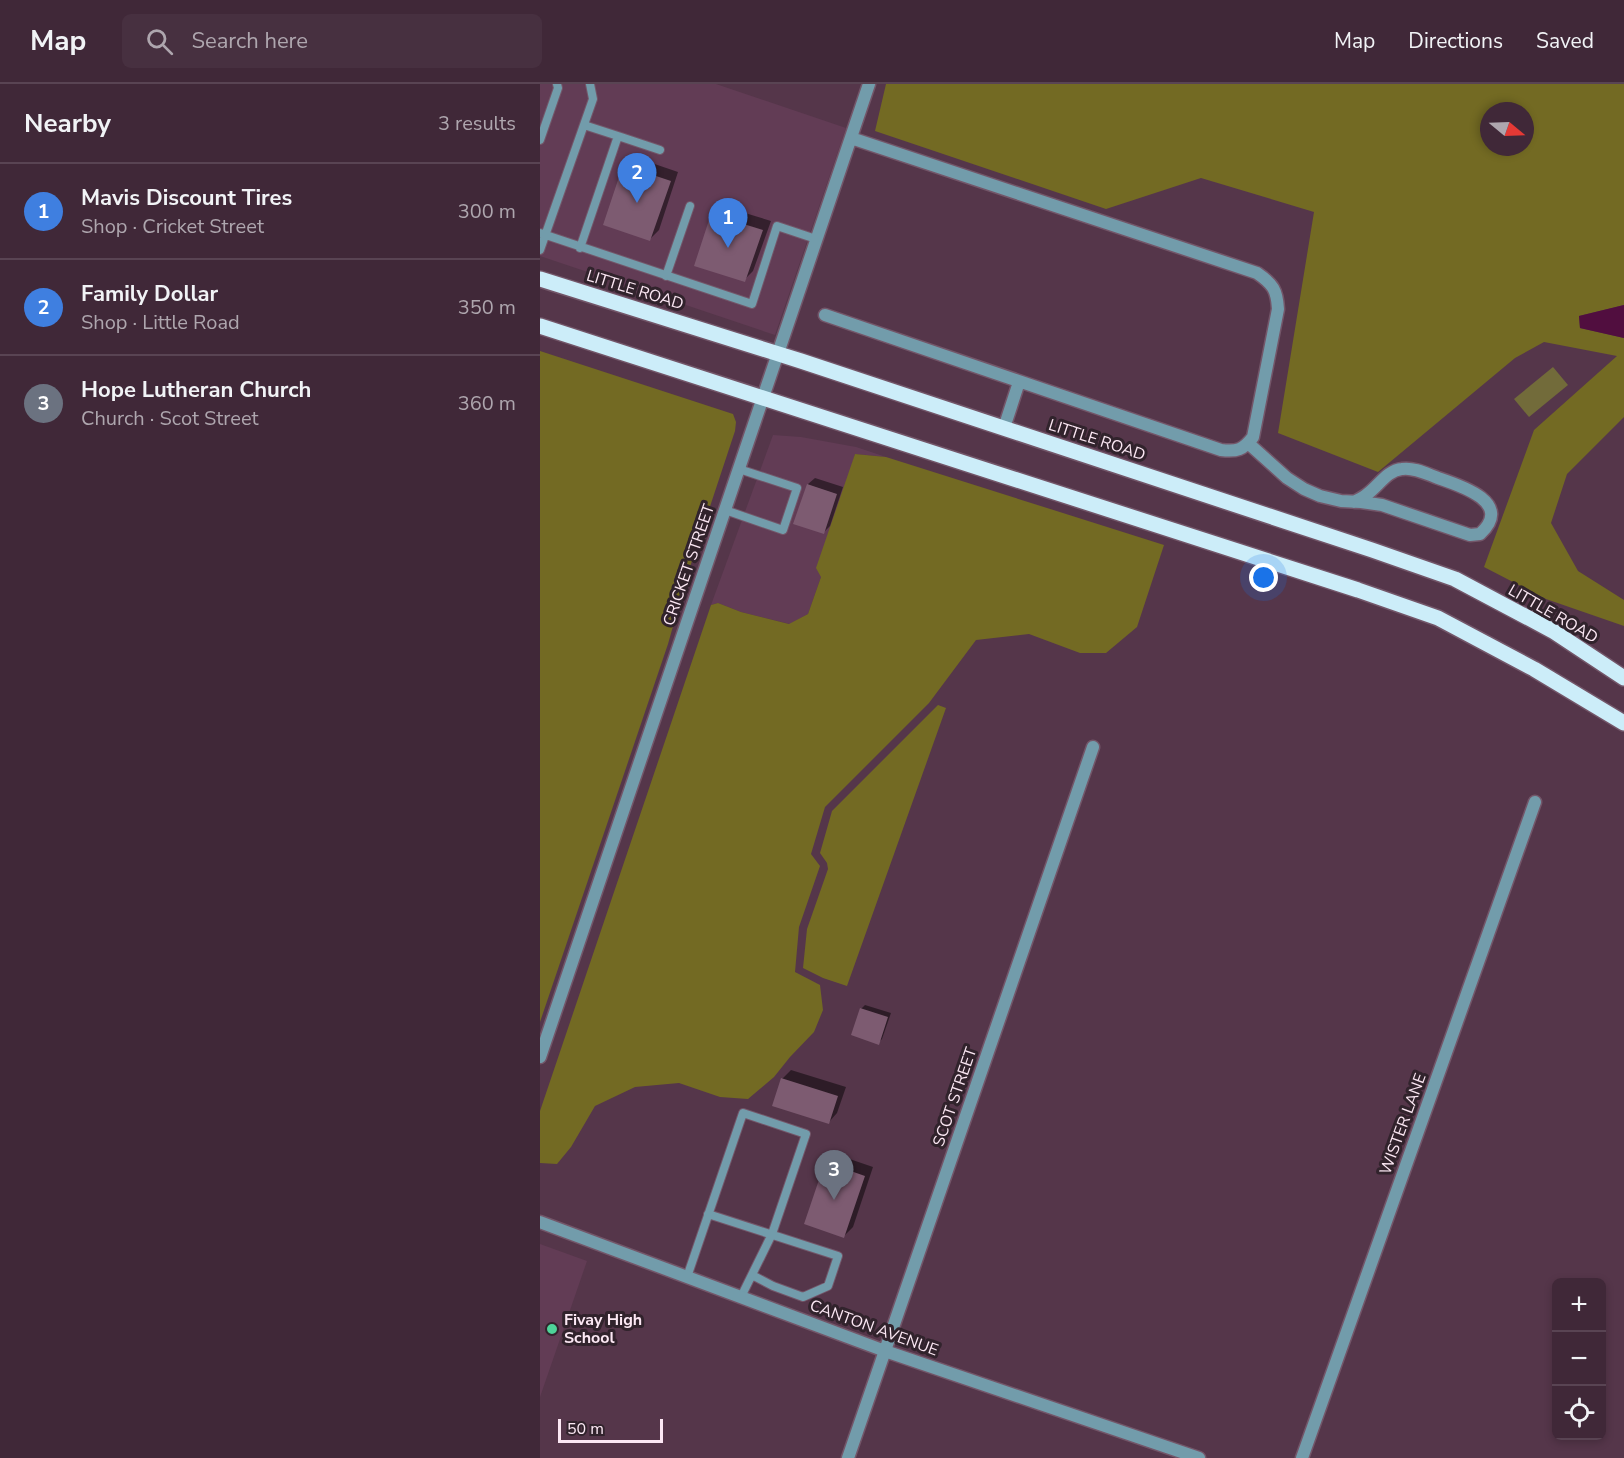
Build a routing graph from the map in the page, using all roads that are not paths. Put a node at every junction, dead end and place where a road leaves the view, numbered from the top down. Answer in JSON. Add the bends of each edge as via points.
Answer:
{"nodes":[{"id":1,"x":557,"y":84,"type":"edge"},
{"id":2,"x":590,"y":84,"type":"edge"},
{"id":3,"x":869,"y":84,"type":"edge"},
{"id":4,"x":543,"y":120,"type":"edge"},
{"id":5,"x":584,"y":125,"type":"junction"},
{"id":6,"x":618,"y":136,"type":"junction"},
{"id":7,"x":851,"y":138,"type":"junction"},
{"id":8,"x":540,"y":140,"type":"edge"},
{"id":9,"x":660,"y":150,"type":"dead end"},
{"id":10,"x":690,"y":206,"type":"dead end"},
{"id":11,"x":543,"y":234,"type":"edge"},
{"id":12,"x":816,"y":239,"type":"junction"},
{"id":13,"x":580,"y":248,"type":"junction"},
{"id":14,"x":540,"y":250,"type":"edge"},
{"id":15,"x":666,"y":276,"type":"junction"},
{"id":16,"x":540,"y":279,"type":"edge"},
{"id":17,"x":825,"y":315,"type":"dead end"},
{"id":18,"x":540,"y":326,"type":"edge"},
{"id":19,"x":777,"y":354,"type":"junction"},
{"id":20,"x":1019,"y":382,"type":"junction"},
{"id":21,"x":763,"y":399,"type":"junction"},
{"id":22,"x":1004,"y":428,"type":"junction"},
{"id":23,"x":1248,"y":443,"type":"junction"},
{"id":24,"x":739,"y":469,"type":"junction"},
{"id":25,"x":1354,"y":502,"type":"junction"},
{"id":26,"x":725,"y":510,"type":"junction"},
{"id":27,"x":1624,"y":678,"type":"edge"},
{"id":28,"x":1624,"y":723,"type":"edge"},
{"id":29,"x":1093,"y":747,"type":"dead end"},
{"id":30,"x":1535,"y":802,"type":"dead end"},
{"id":31,"x":540,"y":1058,"type":"edge"},
{"id":32,"x":708,"y":1214,"type":"junction"},
{"id":33,"x":540,"y":1222,"type":"edge"},
{"id":34,"x":772,"y":1234,"type":"junction"},
{"id":35,"x":752,"y":1275,"type":"junction"},
{"id":36,"x":687,"y":1277,"type":"junction"},
{"id":37,"x":741,"y":1297,"type":"junction"},
{"id":38,"x":885,"y":1351,"type":"junction"},
{"id":39,"x":848,"y":1458,"type":"edge"},
{"id":40,"x":1199,"y":1458,"type":"edge"},
{"id":41,"x":1302,"y":1458,"type":"edge"}],
"edges":[{"from":1,"to":4,"type":"lane"},
{"from":2,"to":5,"type":"lane","via":[[593,99]]},
{"from":3,"to":7,"type":"street","name":"CRICKET STREET"},
{"from":4,"to":8,"type":"lane"},
{"from":5,"to":6,"type":"lane"},
{"from":5,"to":11,"type":"lane"},
{"from":6,"to":9,"type":"lane"},
{"from":6,"to":13,"type":"lane"},
{"from":7,"to":12,"type":"street","name":"CRICKET STREET"},
{"from":7,"to":23,"type":"street","via":[[1257,273],[1269,282],[1275,289],[1278,309],[1253,436]]},
{"from":10,"to":15,"type":"lane"},
{"from":11,"to":13,"type":"lane"},
{"from":11,"to":14,"type":"lane"},
{"from":12,"to":15,"type":"lane","via":[[777,226],[752,304]]},
{"from":12,"to":19,"type":"street","name":"CRICKET STREET"},
{"from":13,"to":15,"type":"lane"},
{"from":16,"to":19,"type":"main road","name":"LITTLE ROAD"},
{"from":17,"to":20,"type":"street"},
{"from":18,"to":21,"type":"main road"},
{"from":19,"to":21,"type":"street","name":"CRICKET STREET"},
{"from":19,"to":22,"type":"main road","name":"LITTLE ROAD"},
{"from":20,"to":22,"type":"street"},
{"from":20,"to":23,"type":"street","via":[[1221,450],[1233,451]]},
{"from":21,"to":24,"type":"street","name":"CRICKET STREET"},
{"from":21,"to":28,"type":"main road","via":[[1438,618]]},
{"from":22,"to":27,"type":"main road","name":"LITTLE ROAD","via":[[1455,579],[1553,631]]},
{"from":23,"to":25,"type":"street","via":[[1304,489]]},
{"from":24,"to":26,"type":"street","name":"CRICKET STREET"},
{"from":24,"to":26,"type":"lane","via":[[797,489],[783,530]]},
{"from":25,"to":25,"type":"street","via":[[1382,506],[1470,535],[1480,534],[1492,515],[1489,505],[1464,487],[1410,469],[1386,476]]},
{"from":26,"to":31,"type":"street","name":"CRICKET STREET"},
{"from":29,"to":38,"type":"street","name":"SCOT STREET"},
{"from":30,"to":41,"type":"street","name":"WISTER LANE"},
{"from":32,"to":34,"type":"lane"},
{"from":32,"to":34,"type":"lane","via":[[743,1113],[806,1134]]},
{"from":32,"to":36,"type":"lane"},
{"from":33,"to":36,"type":"street","name":"CANTON AVENUE"},
{"from":34,"to":35,"type":"lane"},
{"from":34,"to":35,"type":"lane","via":[[838,1256],[828,1286],[803,1297]]},
{"from":35,"to":37,"type":"lane"},
{"from":36,"to":37,"type":"street","name":"CANTON AVENUE"},
{"from":37,"to":38,"type":"street","name":"CANTON AVENUE"},
{"from":38,"to":39,"type":"street","name":"SCOT STREET"},
{"from":38,"to":40,"type":"street","name":"CANTON AVENUE"}]}
